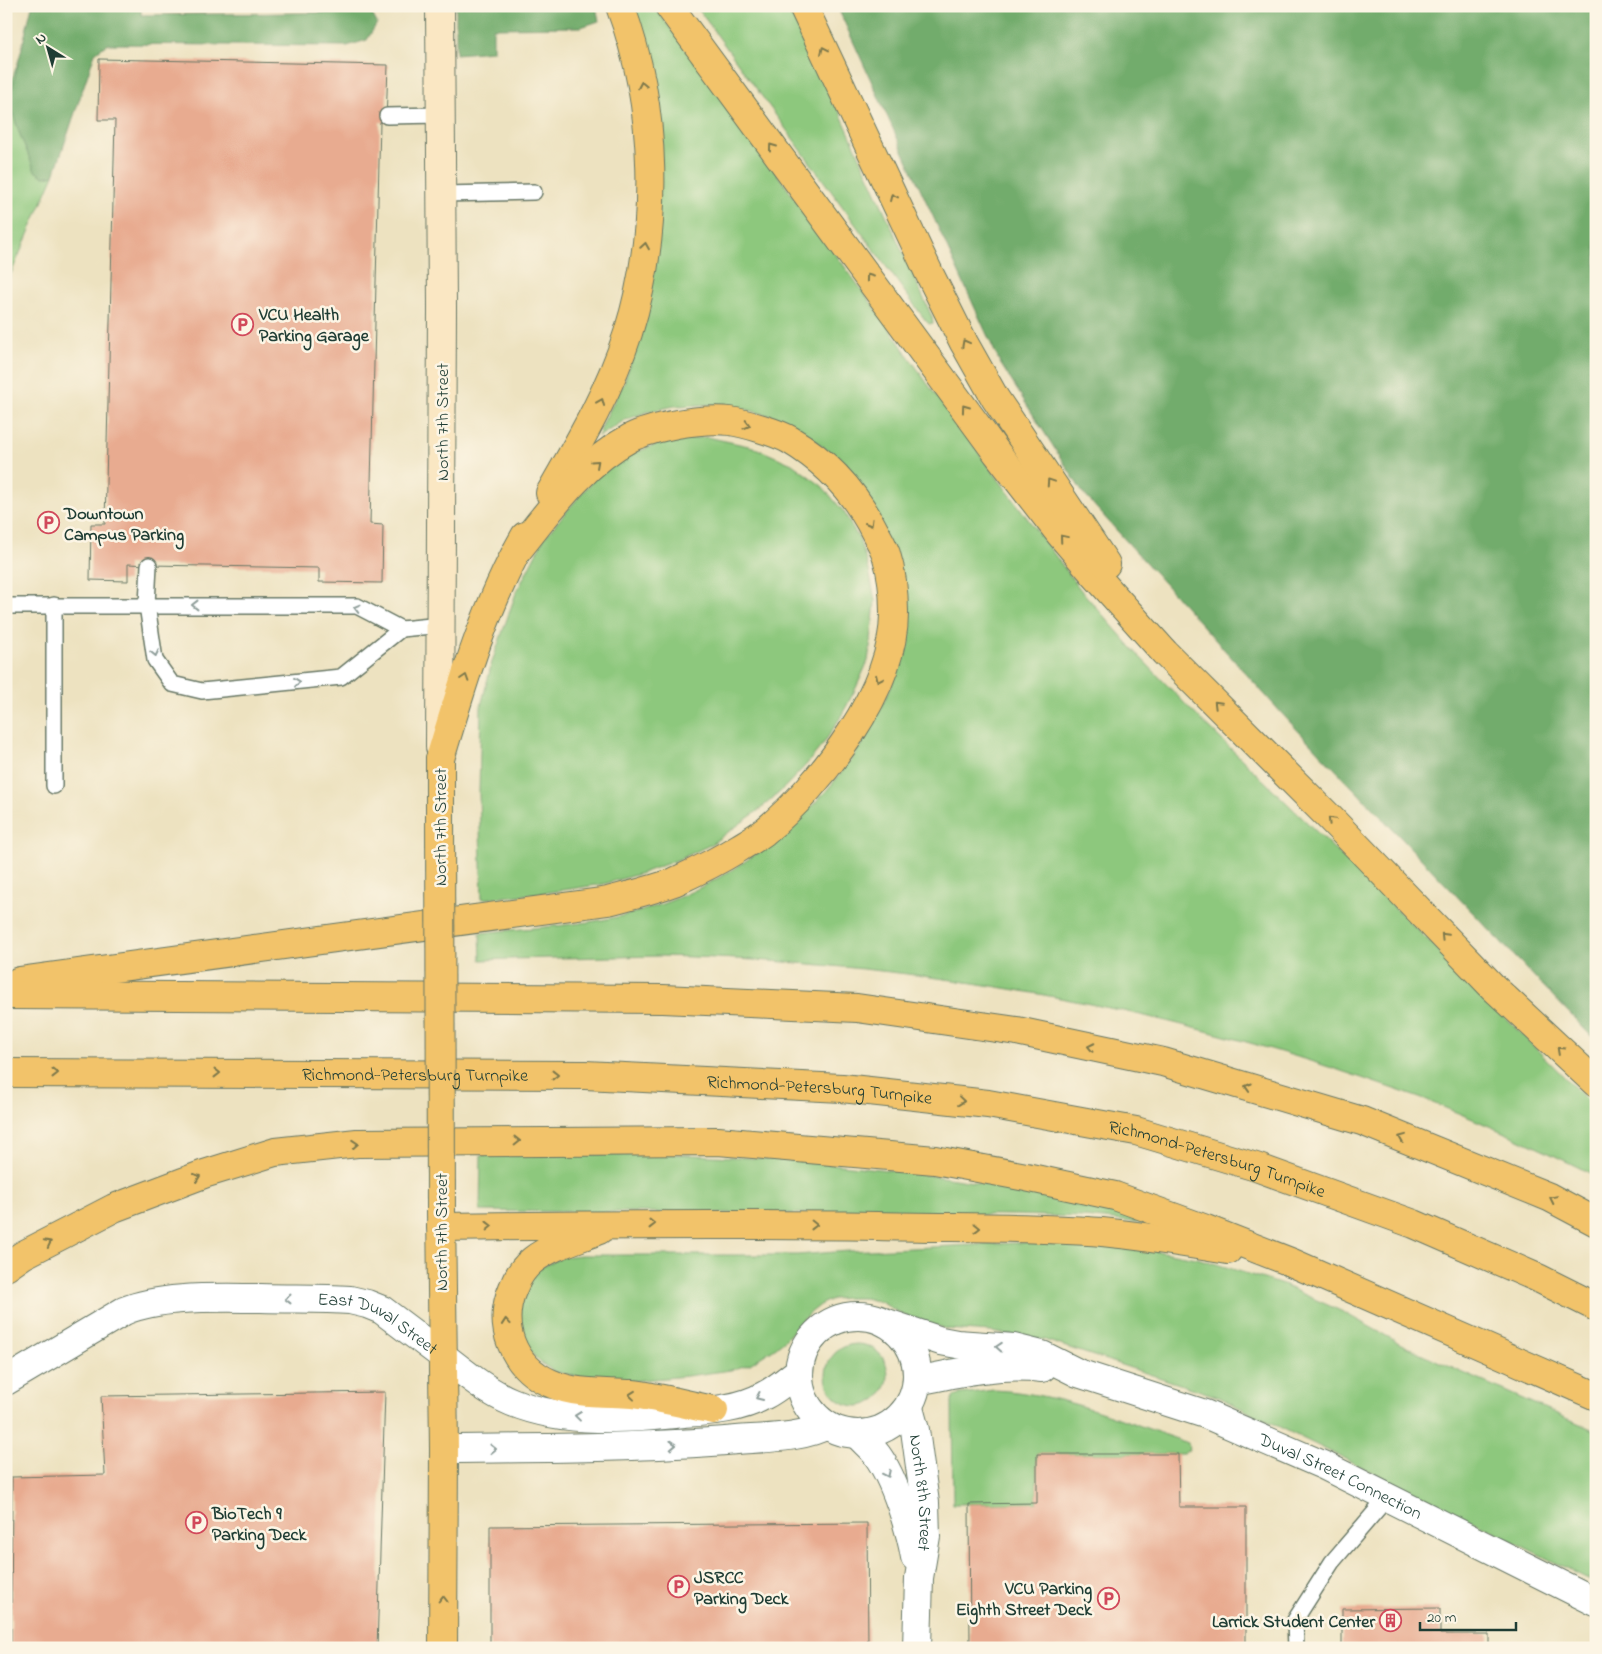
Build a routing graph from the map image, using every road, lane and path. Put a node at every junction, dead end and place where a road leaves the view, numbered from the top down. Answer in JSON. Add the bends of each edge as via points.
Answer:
{"nodes":[{"id":1,"x":440,"y":6,"type":"edge"},
{"id":2,"x":620,"y":6,"type":"edge"},
{"id":3,"x":669,"y":6,"type":"edge"},
{"id":4,"x":804,"y":6,"type":"edge"},
{"id":5,"x":441,"y":115,"type":"junction"},
{"id":6,"x":387,"y":116,"type":"dead end"},
{"id":7,"x":534,"y":192,"type":"dead end"},
{"id":8,"x":442,"y":194,"type":"junction"},
{"id":9,"x":516,"y":551,"type":"junction"},
{"id":10,"x":148,"y":565,"type":"dead end"},
{"id":11,"x":147,"y":605,"type":"junction"},
{"id":12,"x":6,"y":606,"type":"edge"},
{"id":13,"x":54,"y":606,"type":"junction"},
{"id":14,"x":441,"y":625,"type":"junction"},
{"id":15,"x":400,"y":629,"type":"junction"},
{"id":16,"x":1165,"y":653,"type":"junction"},
{"id":17,"x":440,"y":758,"type":"junction"},
{"id":18,"x":54,"y":786,"type":"dead end"},
{"id":19,"x":6,"y":983,"type":"edge"},
{"id":20,"x":6,"y":995,"type":"edge"},
{"id":21,"x":6,"y":1072,"type":"edge"},
{"id":22,"x":1596,"y":1084,"type":"edge"},
{"id":23,"x":441,"y":1219,"type":"junction"},
{"id":24,"x":1596,"y":1222,"type":"edge"},
{"id":25,"x":614,"y":1224,"type":"junction"},
{"id":26,"x":1293,"y":1263,"type":"junction"},
{"id":27,"x":6,"y":1267,"type":"edge"},
{"id":28,"x":1596,"y":1307,"type":"edge"},
{"id":29,"x":887,"y":1323,"type":"junction"},
{"id":30,"x":443,"y":1356,"type":"junction"},
{"id":31,"x":799,"y":1371,"type":"junction"},
{"id":32,"x":1078,"y":1373,"type":"junction"},
{"id":33,"x":6,"y":1381,"type":"edge"},
{"id":34,"x":917,"y":1381,"type":"junction"},
{"id":35,"x":1596,"y":1396,"type":"edge"},
{"id":36,"x":908,"y":1408,"type":"junction"},
{"id":37,"x":714,"y":1410,"type":"junction"},
{"id":38,"x":826,"y":1425,"type":"junction"},
{"id":39,"x":858,"y":1435,"type":"junction"},
{"id":40,"x":444,"y":1450,"type":"junction"},
{"id":41,"x":1387,"y":1498,"type":"junction"},
{"id":42,"x":919,"y":1578,"type":"junction"},
{"id":43,"x":1596,"y":1602,"type":"edge"},
{"id":44,"x":443,"y":1648,"type":"edge"},
{"id":45,"x":917,"y":1648,"type":"edge"},
{"id":46,"x":1296,"y":1648,"type":"edge"}],
"edges":[{"from":1,"to":5,"type":"main road","name":"North 7th Street"},
{"from":9,"to":2,"type":"main road","one_way":true,"via":[[598,408],[628,333],[640,283],[650,205],[650,156],[639,72]]},
{"from":16,"to":3,"type":"main road","one_way":true,"via":[[1060,534],[997,453]]},
{"from":16,"to":4,"type":"main road","one_way":true,"via":[[995,398],[964,344]]},
{"from":5,"to":6,"type":"lane"},
{"from":5,"to":8,"type":"main road","name":"North 7th Street"},
{"from":7,"to":8,"type":"lane"},
{"from":8,"to":14,"type":"main road","name":"North 7th Street"},
{"from":17,"to":9,"type":"main road","one_way":true,"via":[[477,639]]},
{"from":9,"to":19,"type":"main road","one_way":true,"via":[[567,489],[602,457],[631,438],[696,421],[730,421],[756,427],[788,439],[836,475],[857,500],[873,527],[886,552],[893,584],[894,614],[886,665],[866,708],[841,749],[806,791],[763,833],[672,883],[608,901]]},
{"from":10,"to":11,"type":"lane"},
{"from":11,"to":13,"type":"lane"},
{"from":15,"to":11,"type":"lane","one_way":true,"via":[[357,606]]},
{"from":11,"to":15,"type":"lane","one_way":true,"via":[[155,660],[172,684],[202,691],[341,677]]},
{"from":12,"to":13,"type":"lane"},
{"from":13,"to":18,"type":"lane"},
{"from":14,"to":15,"type":"lane"},
{"from":14,"to":17,"type":"main road","name":"North 7th Street"},
{"from":22,"to":16,"type":"main road","one_way":true,"via":[[1493,987]]},
{"from":17,"to":23,"type":"main road","name":"North 7th Street","bridge":true},
{"from":24,"to":20,"type":"main road","one_way":true,"via":[[1549,1197],[1362,1122],[1163,1062],[1016,1031],[857,1008],[663,999]]},
{"from":21,"to":28,"type":"main road","name":"Richmond-Petersburg Turnpike","one_way":true,"via":[[585,1075],[842,1088],[988,1104],[1136,1131],[1256,1167],[1414,1224]]},
{"from":23,"to":25,"type":"main road","one_way":true},
{"from":23,"to":30,"type":"main road","name":"North 7th Street"},
{"from":25,"to":26,"type":"main road","one_way":true,"via":[[1102,1232],[1161,1239]]},
{"from":37,"to":25,"type":"main road","one_way":true,"via":[[632,1394],[585,1393],[564,1388],[534,1373],[512,1348],[506,1312],[518,1277],[532,1260]]},
{"from":27,"to":26,"type":"main road","one_way":true,"via":[[114,1208],[204,1174],[275,1152],[357,1143],[718,1140],[935,1160],[1115,1196]]},
{"from":26,"to":35,"type":"main road"},
{"from":29,"to":31,"type":"street","via":[[868,1316],[848,1316],[830,1323],[814,1335],[804,1352]]},
{"from":32,"to":29,"type":"street","name":"Duval Street Connection","one_way":true,"via":[[1042,1355],[1014,1348],[940,1341]]},
{"from":29,"to":34,"type":"street","via":[[903,1335],[913,1351]]},
{"from":30,"to":33,"type":"street","name":"East Duval Street","one_way":true,"via":[[382,1310],[367,1304],[333,1299],[163,1300],[134,1306],[106,1320]]},
{"from":37,"to":30,"type":"street","name":"East Duval Street","one_way":true,"via":[[634,1418],[595,1418],[535,1409],[488,1390]]},
{"from":30,"to":40,"type":"main road","name":"North 7th Street"},
{"from":31,"to":37,"type":"street","name":"East Duval Street","one_way":true,"via":[[765,1396]]},
{"from":31,"to":38,"type":"street","via":[[800,1390],[808,1408]]},
{"from":32,"to":34,"type":"street","name":"Duval Street Connection","via":[[1029,1367],[984,1367]]},
{"from":32,"to":41,"type":"street","name":"Duval Street Connection","via":[[1205,1414],[1325,1466]]},
{"from":34,"to":36,"type":"street"},
{"from":36,"to":39,"type":"street","via":[[895,1422],[877,1432]]},
{"from":36,"to":42,"type":"street","name":"North 8th Street","via":[[915,1430],[925,1503],[926,1536]]},
{"from":38,"to":39,"type":"street","via":[[839,1432]]},
{"from":40,"to":38,"type":"street","one_way":true,"via":[[691,1444],[815,1432]]},
{"from":39,"to":42,"type":"street","name":"North 8th Street","one_way":true,"via":[[877,1454],[889,1475],[912,1535]]},
{"from":44,"to":40,"type":"main road","name":"North 7th Street","one_way":true},
{"from":41,"to":43,"type":"street","name":"Duval Street Connection"},
{"from":41,"to":46,"type":"lane","via":[[1332,1562],[1296,1620]]},
{"from":42,"to":45,"type":"street","name":"North 8th Street"}]}
